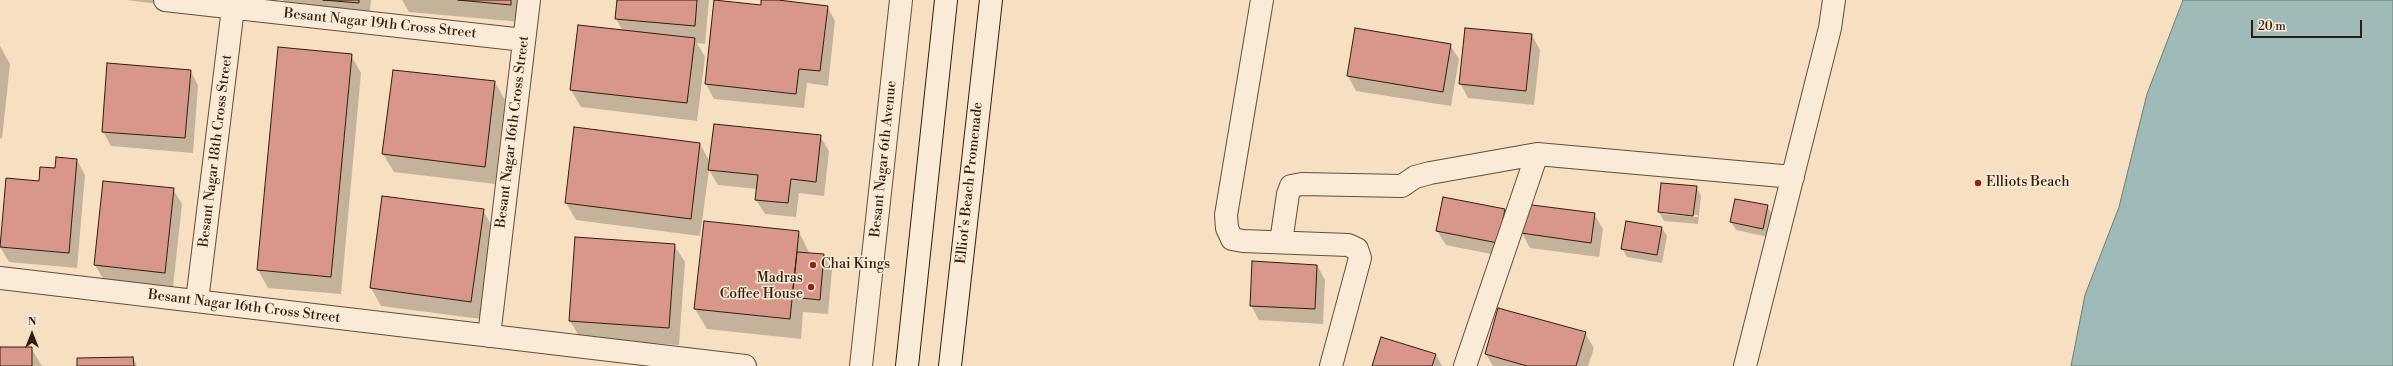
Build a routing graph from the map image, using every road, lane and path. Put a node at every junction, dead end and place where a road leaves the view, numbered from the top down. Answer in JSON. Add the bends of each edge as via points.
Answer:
{"nodes":[{"id":1,"x":165,"y":0,"type":"edge"},
{"id":2,"x":529,"y":0,"type":"edge"},
{"id":3,"x":901,"y":0,"type":"edge"},
{"id":4,"x":946,"y":0,"type":"edge"},
{"id":5,"x":991,"y":0,"type":"edge"},
{"id":6,"x":1262,"y":0,"type":"edge"},
{"id":7,"x":1834,"y":0,"type":"edge"},
{"id":8,"x":234,"y":4,"type":"edge"},
{"id":9,"x":524,"y":40,"type":"junction"},
{"id":10,"x":1537,"y":154,"type":"junction"},
{"id":11,"x":1793,"y":177,"type":"junction"},
{"id":12,"x":1281,"y":242,"type":"junction"},
{"id":13,"x":0,"y":278,"type":"edge"},
{"id":14,"x":197,"y":301,"type":"junction"},
{"id":15,"x":489,"y":336,"type":"junction"},
{"id":16,"x":745,"y":366,"type":"edge"},
{"id":17,"x":861,"y":366,"type":"edge"},
{"id":18,"x":907,"y":366,"type":"edge"},
{"id":19,"x":950,"y":366,"type":"edge"},
{"id":20,"x":1331,"y":366,"type":"edge"},
{"id":21,"x":1465,"y":366,"type":"edge"},
{"id":22,"x":1745,"y":366,"type":"edge"}],
"edges":[{"from":1,"to":8,"type":"street","name":"Besant Nagar 19th Cross Street"},
{"from":2,"to":9,"type":"street","name":"Besant Nagar 16th Cross Street"},
{"from":3,"to":17,"type":"street","name":"Besant Nagar 6th Avenue"},
{"from":4,"to":18,"type":"street"},
{"from":5,"to":19,"type":"street","name":"Elliot's Beach Promenade"},
{"from":6,"to":12,"type":"street","via":[[1226,215],[1227,228],[1232,239]]},
{"from":7,"to":11,"type":"street","via":[[1830,28]]},
{"from":8,"to":9,"type":"street","name":"Besant Nagar 19th Cross Street"},
{"from":8,"to":14,"type":"street","name":"Besant Nagar 18th Cross Street"},
{"from":9,"to":15,"type":"street","name":"Besant Nagar 16th Cross Street"},
{"from":10,"to":11,"type":"street"},
{"from":10,"to":12,"type":"street","via":[[1414,177],[1402,186],[1292,186],[1288,194]]},
{"from":10,"to":21,"type":"street"},
{"from":11,"to":22,"type":"street"},
{"from":12,"to":20,"type":"street","via":[[1353,246],[1360,253]]},
{"from":13,"to":14,"type":"street","name":"Besant Nagar 16th Cross Street"},
{"from":14,"to":15,"type":"street","name":"Besant Nagar 16th Cross Street"},
{"from":15,"to":16,"type":"street","name":"Besant Nagar 16th Cross Street"}]}
